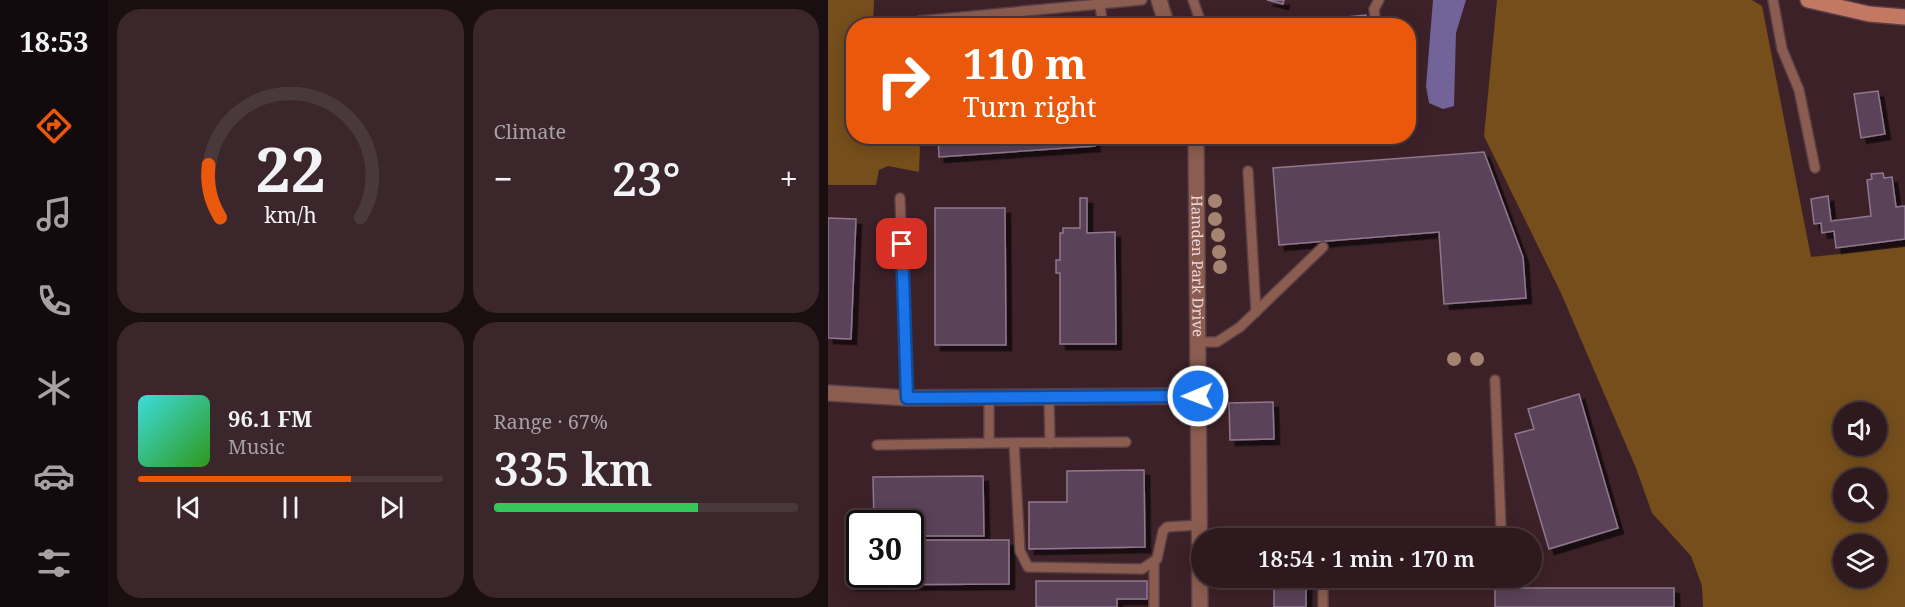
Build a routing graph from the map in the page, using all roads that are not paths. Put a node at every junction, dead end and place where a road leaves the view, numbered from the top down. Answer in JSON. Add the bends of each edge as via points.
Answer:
{"nodes":[{"id":1,"x":1142,"y":0,"type":"edge"},
{"id":2,"x":1159,"y":0,"type":"edge"},
{"id":3,"x":1193,"y":0,"type":"edge"},
{"id":4,"x":1379,"y":0,"type":"edge"},
{"id":5,"x":1773,"y":0,"type":"edge"},
{"id":6,"x":1808,"y":0,"type":"edge"},
{"id":7,"x":1100,"y":6,"type":"junction"},
{"id":8,"x":1905,"y":17,"type":"edge"},
{"id":9,"x":954,"y":18,"type":"edge"},
{"id":10,"x":1102,"y":18,"type":"edge"},
{"id":11,"x":1165,"y":18,"type":"edge"},
{"id":12,"x":1199,"y":18,"type":"edge"},
{"id":13,"x":1375,"y":18,"type":"edge"},
{"id":14,"x":1196,"y":144,"type":"edge"},
{"id":15,"x":1815,"y":168,"type":"dead end"},
{"id":16,"x":1248,"y":171,"type":"dead end"},
{"id":17,"x":900,"y":198,"type":"dead end"},
{"id":18,"x":1323,"y":247,"type":"dead end"},
{"id":19,"x":1256,"y":312,"type":"junction"},
{"id":20,"x":1197,"y":342,"type":"junction"},
{"id":21,"x":1495,"y":380,"type":"dead end"},
{"id":22,"x":828,"y":393,"type":"edge"},
{"id":23,"x":1198,"y":396,"type":"junction"},
{"id":24,"x":907,"y":398,"type":"junction"},
{"id":25,"x":988,"y":398,"type":"junction"},
{"id":26,"x":1048,"y":398,"type":"junction"},
{"id":27,"x":1126,"y":442,"type":"dead end"},
{"id":28,"x":989,"y":443,"type":"junction"},
{"id":29,"x":1014,"y":443,"type":"junction"},
{"id":30,"x":1050,"y":443,"type":"junction"},
{"id":31,"x":877,"y":446,"type":"dead end"},
{"id":32,"x":1199,"y":525,"type":"junction"},
{"id":33,"x":1199,"y":528,"type":"edge"},
{"id":34,"x":1500,"y":528,"type":"edge"},
{"id":35,"x":1154,"y":562,"type":"junction"},
{"id":36,"x":1200,"y":588,"type":"edge"},
{"id":37,"x":1323,"y":588,"type":"edge"},
{"id":38,"x":1154,"y":607,"type":"edge"},
{"id":39,"x":1200,"y":607,"type":"edge"},
{"id":40,"x":1323,"y":607,"type":"edge"}],
"edges":[{"from":1,"to":7,"type":"lane"},
{"from":2,"to":11,"type":"street"},
{"from":3,"to":12,"type":"lane"},
{"from":4,"to":13,"type":"lane"},
{"from":5,"to":15,"type":"lane","via":[[1782,49],[1799,90]]},
{"from":6,"to":8,"type":"main road","via":[[1869,14]]},
{"from":7,"to":9,"type":"lane"},
{"from":7,"to":10,"type":"lane"},
{"from":14,"to":20,"type":"street","name":"Hamden Park Drive"},
{"from":16,"to":19,"type":"lane"},
{"from":17,"to":24,"type":"lane"},
{"from":18,"to":19,"type":"lane"},
{"from":19,"to":20,"type":"lane","via":[[1217,342]]},
{"from":20,"to":23,"type":"street","name":"Hamden Park Drive"},
{"from":21,"to":34,"type":"lane"},
{"from":22,"to":24,"type":"street"},
{"from":23,"to":26,"type":"street"},
{"from":23,"to":32,"type":"street","name":"Hamden Park Drive"},
{"from":24,"to":25,"type":"street"},
{"from":25,"to":26,"type":"street"},
{"from":25,"to":28,"type":"lane"},
{"from":26,"to":30,"type":"lane"},
{"from":27,"to":30,"type":"lane"},
{"from":28,"to":29,"type":"lane"},
{"from":28,"to":31,"type":"lane"},
{"from":29,"to":30,"type":"lane"},
{"from":29,"to":35,"type":"lane","via":[[1020,551],[1028,567],[1142,569]]},
{"from":32,"to":33,"type":"street","name":"Hamden Park Drive"},
{"from":32,"to":35,"type":"lane","via":[[1167,527]]},
{"from":35,"to":38,"type":"lane"},
{"from":36,"to":39,"type":"street","name":"Hamden Park Drive"},
{"from":37,"to":40,"type":"lane"}]}
